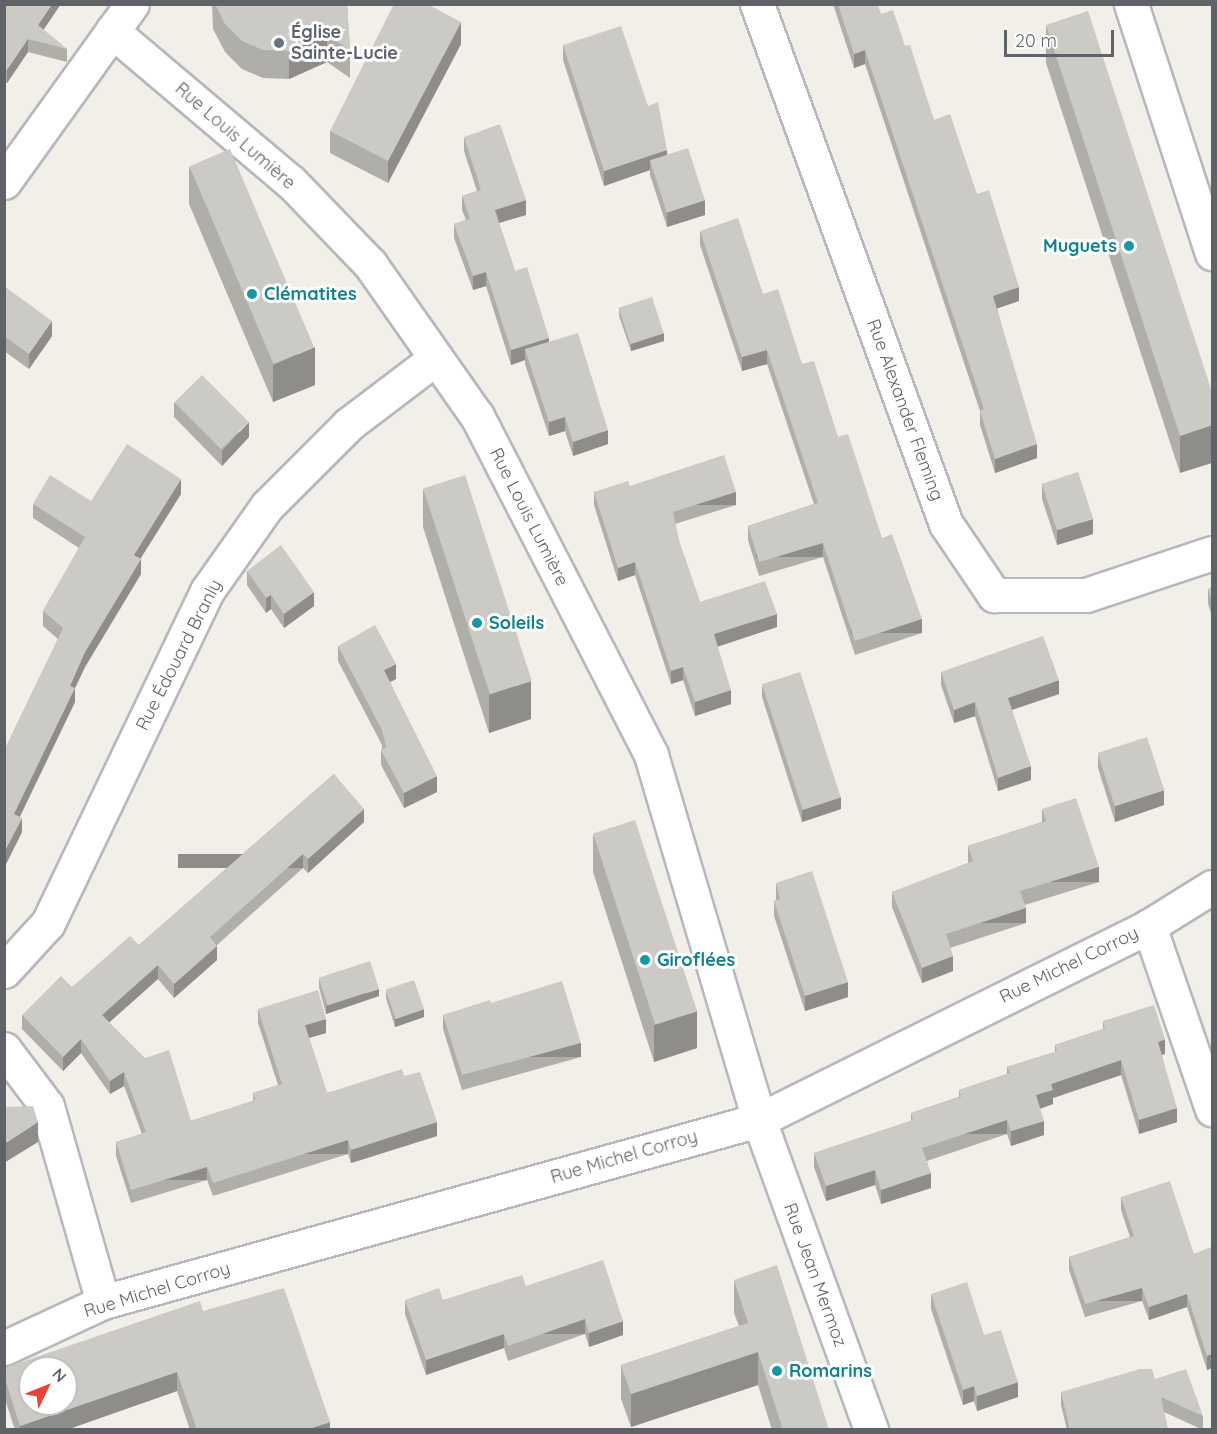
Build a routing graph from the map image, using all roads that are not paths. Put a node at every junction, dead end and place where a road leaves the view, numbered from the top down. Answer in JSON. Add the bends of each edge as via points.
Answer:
{"nodes":[{"id":1,"x":132,"y":4,"type":"edge"},
{"id":2,"x":757,"y":4,"type":"edge"},
{"id":3,"x":1131,"y":4,"type":"edge"},
{"id":4,"x":112,"y":31,"type":"junction"},
{"id":5,"x":15,"y":148,"type":"edge"},
{"id":6,"x":4,"y":182,"type":"edge"},
{"id":7,"x":1212,"y":253,"type":"edge"},
{"id":8,"x":436,"y":358,"type":"junction"},
{"id":9,"x":1212,"y":553,"type":"edge"},
{"id":10,"x":1212,"y":887,"type":"edge"},
{"id":11,"x":1149,"y":926,"type":"junction"},
{"id":12,"x":4,"y":971,"type":"edge"},
{"id":13,"x":4,"y":1049,"type":"edge"},
{"id":14,"x":1212,"y":1109,"type":"edge"},
{"id":15,"x":759,"y":1120,"type":"junction"},
{"id":16,"x":103,"y":1302,"type":"junction"},
{"id":17,"x":4,"y":1348,"type":"edge"},
{"id":18,"x":871,"y":1430,"type":"edge"}],
"edges":[{"from":1,"to":4,"type":"street"},
{"from":2,"to":9,"type":"street","name":"Rue Alexander Fleming","via":[[946,524],[994,595],[1086,595]]},
{"from":3,"to":7,"type":"street"},
{"from":4,"to":5,"type":"street"},
{"from":4,"to":8,"type":"street","name":"Rue Louis Lumière","via":[[291,182],[370,264]]},
{"from":5,"to":6,"type":"street"},
{"from":8,"to":12,"type":"street","name":"Rue Édouard Branly","via":[[348,424],[267,506],[207,591],[48,923]]},
{"from":8,"to":15,"type":"street","name":"Rue Louis Lumière","via":[[477,416],[651,755]]},
{"from":10,"to":11,"type":"street","name":"Rue Michel Corroy"},
{"from":11,"to":14,"type":"street"},
{"from":11,"to":15,"type":"street","name":"Rue Michel Corroy"},
{"from":13,"to":16,"type":"street","via":[[47,1106]]},
{"from":15,"to":16,"type":"street","name":"Rue Michel Corroy"},
{"from":15,"to":18,"type":"street","name":"Rue Jean Mermoz"},
{"from":16,"to":17,"type":"street","name":"Rue Michel Corroy"}]}
